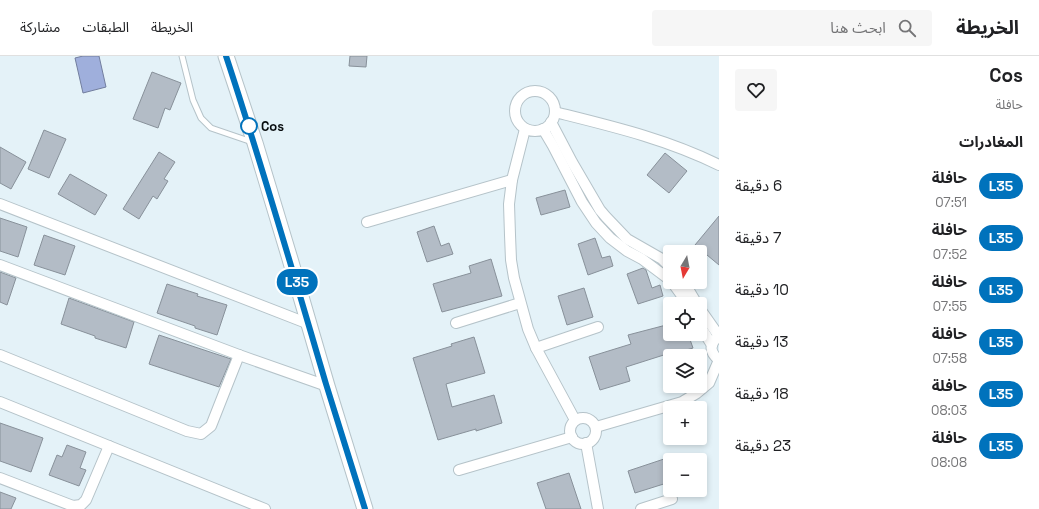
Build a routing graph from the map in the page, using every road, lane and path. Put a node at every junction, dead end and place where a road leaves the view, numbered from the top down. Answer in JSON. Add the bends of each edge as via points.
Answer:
{"nodes":[{"id":1,"x":182,"y":56,"type":"edge"},
{"id":2,"x":226,"y":56,"type":"edge"},
{"id":3,"x":555,"y":112,"type":"junction"},
{"id":4,"x":551,"y":122,"type":"junction"},
{"id":5,"x":525,"y":129,"type":"junction"},
{"id":6,"x":543,"y":129,"type":"junction"},
{"id":7,"x":255,"y":143,"type":"junction"},
{"id":8,"x":719,"y":165,"type":"edge"},
{"id":9,"x":512,"y":180,"type":"junction"},
{"id":10,"x":0,"y":204,"type":"edge"},
{"id":11,"x":367,"y":222,"type":"dead end"},
{"id":12,"x":663,"y":260,"type":"edge"},
{"id":13,"x":0,"y":265,"type":"edge"},
{"id":14,"x":663,"y":275,"type":"edge"},
{"id":15,"x":520,"y":303,"type":"junction"},
{"id":16,"x":707,"y":318,"type":"edge"},
{"id":17,"x":456,"y":323,"type":"dead end"},
{"id":18,"x":309,"y":324,"type":"junction"},
{"id":19,"x":598,"y":327,"type":"dead end"},
{"id":20,"x":719,"y":336,"type":"edge"},
{"id":21,"x":707,"y":337,"type":"edge"},
{"id":22,"x":712,"y":345,"type":"junction"},
{"id":23,"x":536,"y":348,"type":"junction"},
{"id":24,"x":0,"y":355,"type":"edge"},
{"id":25,"x":239,"y":355,"type":"junction"},
{"id":26,"x":719,"y":360,"type":"edge"},
{"id":27,"x":327,"y":386,"type":"junction"},
{"id":28,"x":0,"y":402,"type":"edge"},
{"id":29,"x":575,"y":420,"type":"junction"},
{"id":30,"x":596,"y":427,"type":"junction"},
{"id":31,"x":572,"y":437,"type":"junction"},
{"id":32,"x":586,"y":443,"type":"junction"},
{"id":33,"x":109,"y":446,"type":"junction"},
{"id":34,"x":459,"y":470,"type":"dead end"},
{"id":35,"x":0,"y":478,"type":"edge"},
{"id":36,"x":672,"y":499,"type":"dead end"},
{"id":37,"x":265,"y":509,"type":"edge"},
{"id":38,"x":365,"y":509,"type":"edge"},
{"id":39,"x":598,"y":509,"type":"edge"},
{"id":40,"x":641,"y":509,"type":"edge"}],
"edges":[{"from":1,"to":7,"type":"lane","via":[[193,100],[201,118],[211,128]]},
{"from":2,"to":7,"type":"main road"},
{"from":3,"to":4,"type":"street"},
{"from":3,"to":5,"type":"street","via":[[552,100],[542,92],[535,91],[523,95],[516,105],[515,112],[516,119]]},
{"from":3,"to":8,"type":"street","via":[[666,142]]},
{"from":4,"to":6,"type":"street"},
{"from":4,"to":12,"type":"street","via":[[603,213],[628,239]]},
{"from":5,"to":6,"type":"street"},
{"from":5,"to":9,"type":"street"},
{"from":6,"to":14,"type":"street","via":[[596,223],[610,238]]},
{"from":7,"to":18,"type":"main road"},
{"from":9,"to":11,"type":"street"},
{"from":9,"to":15,"type":"street","via":[[509,204],[511,254]]},
{"from":10,"to":18,"type":"street"},
{"from":13,"to":25,"type":"street"},
{"from":15,"to":17,"type":"street"},
{"from":15,"to":23,"type":"street"},
{"from":16,"to":20,"type":"street"},
{"from":18,"to":27,"type":"main road"},
{"from":19,"to":23,"type":"street"},
{"from":20,"to":22,"type":"street"},
{"from":21,"to":22,"type":"street"},
{"from":22,"to":26,"type":"street","via":[[712,352]]},
{"from":23,"to":29,"type":"street"},
{"from":24,"to":25,"type":"street","via":[[187,431],[201,434],[210,426]]},
{"from":25,"to":27,"type":"street"},
{"from":26,"to":30,"type":"street","via":[[708,383],[698,393],[682,402]]},
{"from":27,"to":38,"type":"main road"},
{"from":28,"to":33,"type":"street"},
{"from":29,"to":30,"type":"street","via":[[590,419]]},
{"from":29,"to":31,"type":"street","via":[[571,426]]},
{"from":30,"to":32,"type":"street","via":[[596,435]]},
{"from":31,"to":32,"type":"street","via":[[577,442]]},
{"from":31,"to":34,"type":"street"},
{"from":32,"to":39,"type":"street"},
{"from":33,"to":35,"type":"street","via":[[86,500],[81,504],[73,506]]},
{"from":33,"to":37,"type":"street"},
{"from":36,"to":40,"type":"street"}]}
